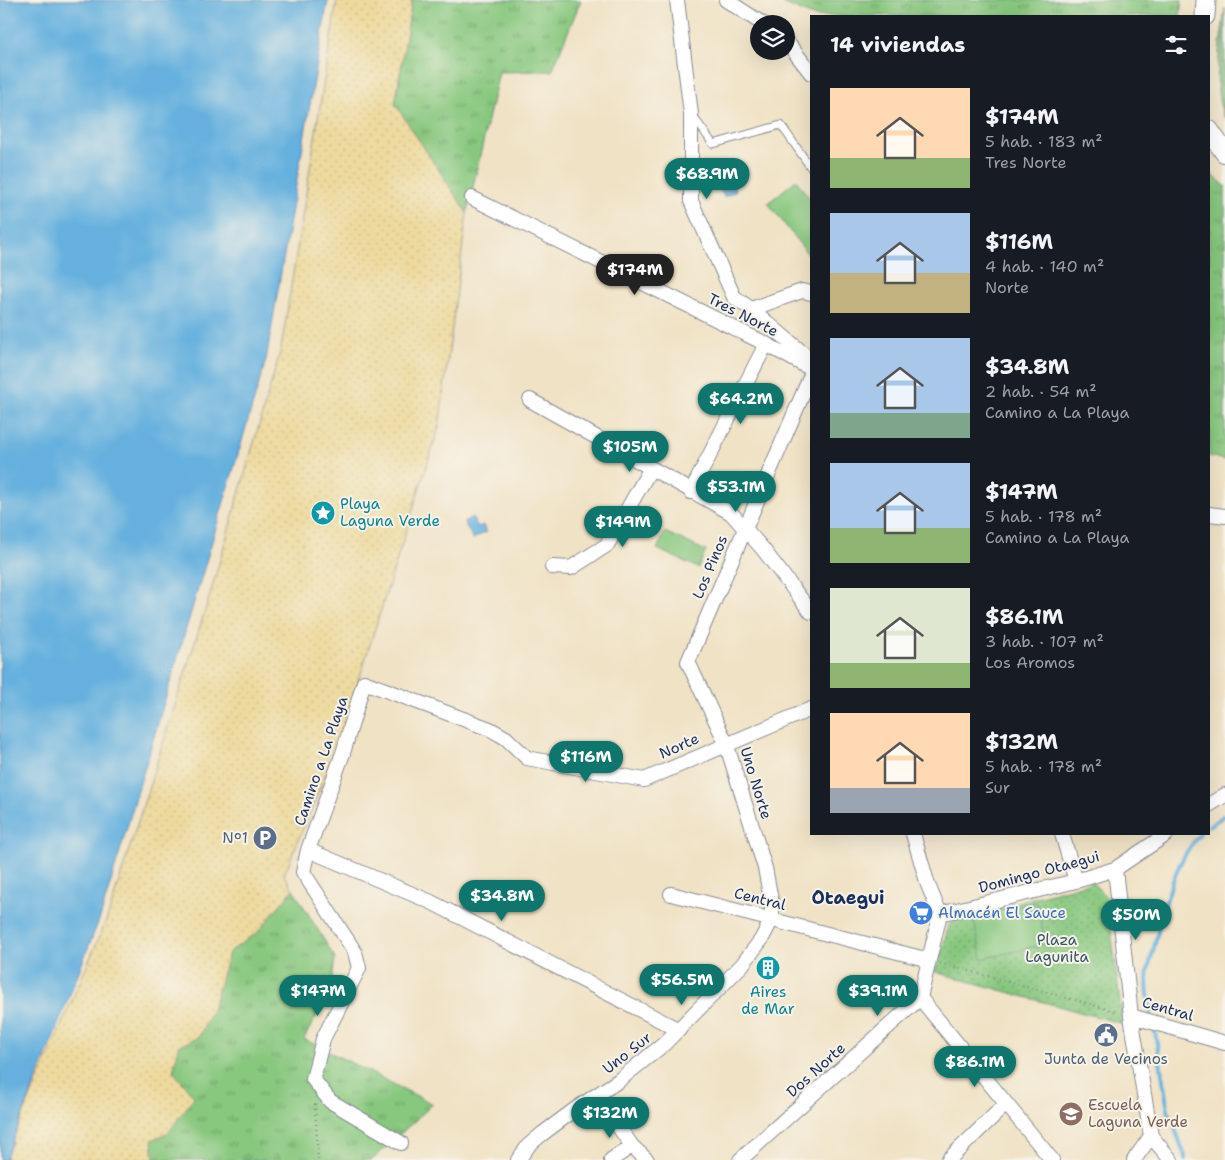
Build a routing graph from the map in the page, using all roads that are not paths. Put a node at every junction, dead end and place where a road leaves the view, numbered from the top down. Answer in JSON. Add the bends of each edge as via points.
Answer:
{"nodes":[{"id":1,"x":677,"y":0,"type":"edge"},
{"id":2,"x":726,"y":0,"type":"edge"},
{"id":3,"x":1206,"y":0,"type":"edge"},
{"id":4,"x":1205,"y":15,"type":"edge"},
{"id":5,"x":750,"y":16,"type":"edge"},
{"id":6,"x":795,"y":53,"type":"edge"},
{"id":7,"x":810,"y":73,"type":"edge"},
{"id":8,"x":691,"y":114,"type":"junction"},
{"id":9,"x":1210,"y":131,"type":"edge"},
{"id":10,"x":1225,"y":153,"type":"edge"},
{"id":11,"x":810,"y":167,"type":"edge"},
{"id":12,"x":472,"y":198,"type":"dead end"},
{"id":13,"x":810,"y":293,"type":"edge"},
{"id":14,"x":751,"y":309,"type":"junction"},
{"id":15,"x":766,"y":344,"type":"junction"},
{"id":16,"x":810,"y":366,"type":"edge"},
{"id":17,"x":810,"y":367,"type":"edge"},
{"id":18,"x":810,"y":377,"type":"edge"},
{"id":19,"x":530,"y":400,"type":"dead end"},
{"id":20,"x":651,"y":468,"type":"junction"},
{"id":21,"x":691,"y":492,"type":"junction"},
{"id":22,"x":1210,"y":514,"type":"edge"},
{"id":23,"x":1225,"y":516,"type":"edge"},
{"id":24,"x":744,"y":529,"type":"junction"},
{"id":25,"x":552,"y":567,"type":"dead end"},
{"id":26,"x":810,"y":611,"type":"edge"},
{"id":27,"x":688,"y":662,"type":"joint"},
{"id":28,"x":364,"y":682,"type":"joint"},
{"id":29,"x":810,"y":709,"type":"edge"},
{"id":30,"x":726,"y":743,"type":"junction"},
{"id":31,"x":1225,"y":795,"type":"edge"},
{"id":32,"x":1210,"y":804,"type":"edge"},
{"id":33,"x":912,"y":835,"type":"edge"},
{"id":34,"x":1062,"y":835,"type":"edge"},
{"id":35,"x":1165,"y":835,"type":"edge"},
{"id":36,"x":308,"y":850,"type":"junction"},
{"id":37,"x":1114,"y":869,"type":"junction"},
{"id":38,"x":1076,"y":881,"type":"junction"},
{"id":39,"x":671,"y":894,"type":"dead end"},
{"id":40,"x":940,"y":914,"type":"junction"},
{"id":41,"x":772,"y":919,"type":"junction"},
{"id":42,"x":929,"y":960,"type":"junction"},
{"id":43,"x":920,"y":998,"type":"junction"},
{"id":44,"x":1131,"y":1016,"type":"junction"},
{"id":45,"x":679,"y":1030,"type":"junction"},
{"id":46,"x":1225,"y":1042,"type":"edge"},
{"id":47,"x":597,"y":1096,"type":"junction"},
{"id":48,"x":1006,"y":1104,"type":"junction"},
{"id":49,"x":1151,"y":1136,"type":"junction"},
{"id":50,"x":401,"y":1143,"type":"dead end"},
{"id":51,"x":632,"y":1146,"type":"junction"},
{"id":52,"x":518,"y":1160,"type":"edge"},
{"id":53,"x":611,"y":1160,"type":"edge"},
{"id":54,"x":647,"y":1160,"type":"edge"},
{"id":55,"x":740,"y":1160,"type":"edge"},
{"id":56,"x":948,"y":1160,"type":"edge"},
{"id":57,"x":1052,"y":1160,"type":"edge"},
{"id":58,"x":1134,"y":1160,"type":"edge"},
{"id":59,"x":1171,"y":1160,"type":"edge"}],
"edges":[{"from":1,"to":8,"type":"street"},
{"from":2,"to":5,"type":"street"},
{"from":3,"to":4,"type":"main road"},
{"from":6,"to":7,"type":"street"},
{"from":8,"to":11,"type":"lane","via":[[713,144],[781,125]]},
{"from":8,"to":14,"type":"street","via":[[691,201],[734,297]]},
{"from":9,"to":10,"type":"main road"},
{"from":12,"to":15,"type":"street","name":"Tres Norte"},
{"from":13,"to":14,"type":"street","via":[[802,290]]},
{"from":14,"to":16,"type":"street","via":[[803,353]]},
{"from":15,"to":17,"type":"street","name":"Tres Norte"},
{"from":15,"to":21,"type":"street"},
{"from":18,"to":24,"type":"street","name":"Los Pinos"},
{"from":19,"to":20,"type":"street"},
{"from":20,"to":21,"type":"street"},
{"from":20,"to":25,"type":"street","via":[[607,545],[571,568]]},
{"from":21,"to":24,"type":"street","via":[[731,513]]},
{"from":22,"to":23,"type":"street"},
{"from":24,"to":26,"type":"street"},
{"from":24,"to":27,"type":"street","name":"Los Pinos"},
{"from":27,"to":30,"type":"street","name":"Uno Norte"},
{"from":28,"to":30,"type":"street","name":"Norte","via":[[490,729],[506,738],[528,758],[644,780]]},
{"from":28,"to":36,"type":"street","name":"Camino a La Playa","via":[[343,753]]},
{"from":29,"to":30,"type":"street","name":"Norte"},
{"from":30,"to":41,"type":"street","name":"Uno Norte","via":[[765,868]]},
{"from":31,"to":32,"type":"street"},
{"from":33,"to":40,"type":"street"},
{"from":34,"to":38,"type":"street"},
{"from":35,"to":37,"type":"street","name":"Domingo Otaegui"},
{"from":36,"to":45,"type":"street","name":"Camino a La Playa","via":[[431,902]]},
{"from":36,"to":50,"type":"street","name":"Camino a La Playa","via":[[304,872],[355,952],[359,968],[323,1039],[314,1079],[330,1101]]},
{"from":37,"to":38,"type":"street","name":"Domingo Otaegui"},
{"from":37,"to":44,"type":"street"},
{"from":38,"to":40,"type":"street","name":"Domingo Otaegui"},
{"from":39,"to":41,"type":"street","name":"Central"},
{"from":40,"to":42,"type":"street"},
{"from":41,"to":42,"type":"street","name":"Central"},
{"from":41,"to":45,"type":"street","name":"Uno Sur","via":[[742,965]]},
{"from":42,"to":43,"type":"street"},
{"from":43,"to":48,"type":"street"},
{"from":43,"to":55,"type":"street","name":"Dos Norte"},
{"from":44,"to":46,"type":"street","name":"Central"},
{"from":44,"to":49,"type":"street"},
{"from":45,"to":47,"type":"street","name":"Uno Sur"},
{"from":47,"to":51,"type":"street"},
{"from":47,"to":52,"type":"street","name":"Uno Sur","via":[[542,1134]]},
{"from":48,"to":56,"type":"street"},
{"from":48,"to":57,"type":"street"},
{"from":49,"to":58,"type":"street"},
{"from":49,"to":59,"type":"street"},
{"from":51,"to":53,"type":"street"},
{"from":51,"to":54,"type":"street"}]}
